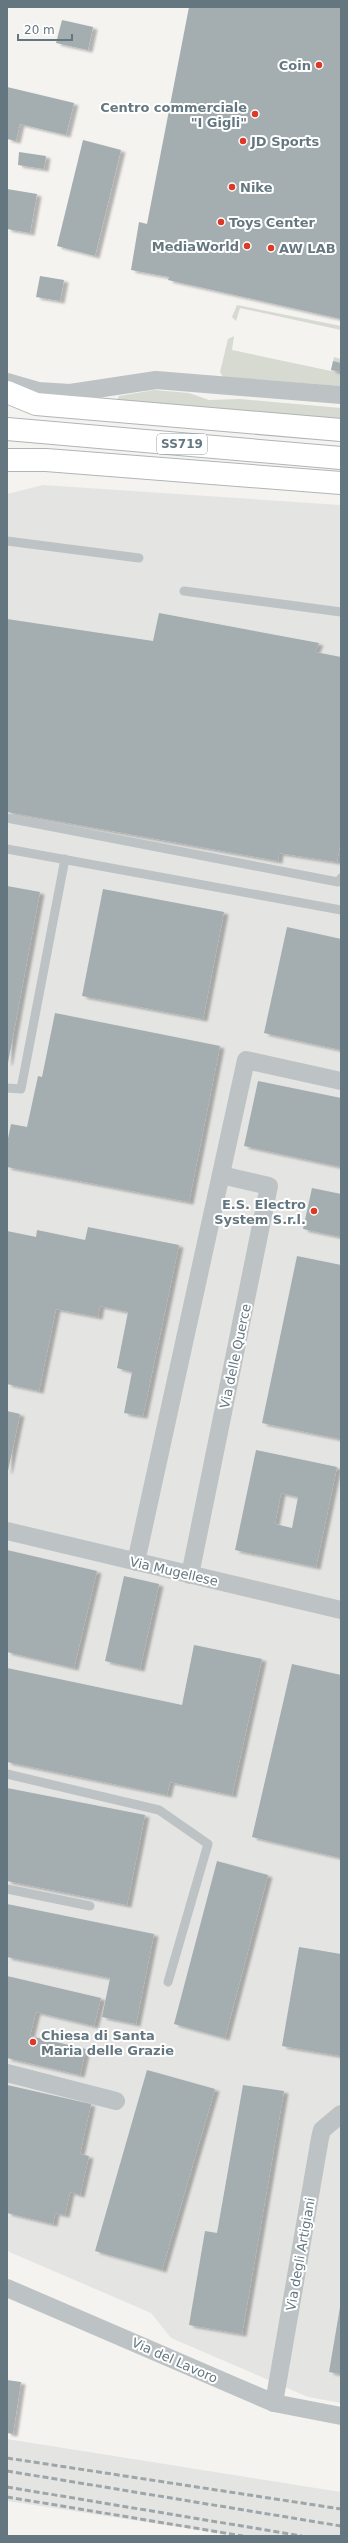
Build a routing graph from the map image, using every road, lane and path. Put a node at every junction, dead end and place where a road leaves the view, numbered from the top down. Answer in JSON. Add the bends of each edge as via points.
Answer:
{"nodes":[{"id":1,"x":7,"y":382,"type":"edge"},
{"id":2,"x":7,"y":392,"type":"edge"},
{"id":3,"x":341,"y":395,"type":"edge"},
{"id":4,"x":14,"y":430,"type":"edge"},
{"id":5,"x":341,"y":430,"type":"edge"},
{"id":6,"x":341,"y":458,"type":"edge"},
{"id":7,"x":7,"y":460,"type":"edge"},
{"id":8,"x":341,"y":483,"type":"edge"},
{"id":9,"x":7,"y":541,"type":"edge"},
{"id":10,"x":138,"y":558,"type":"dead end"},
{"id":11,"x":184,"y":591,"type":"dead end"},
{"id":12,"x":341,"y":612,"type":"edge"},
{"id":13,"x":7,"y":818,"type":"edge"},
{"id":14,"x":7,"y":849,"type":"edge"},
{"id":15,"x":65,"y":859,"type":"junction"},
{"id":16,"x":341,"y":878,"type":"edge"},
{"id":17,"x":341,"y":910,"type":"edge"},
{"id":18,"x":341,"y":1082,"type":"edge"},
{"id":19,"x":7,"y":1088,"type":"edge"},
{"id":20,"x":221,"y":1175,"type":"junction"},
{"id":21,"x":7,"y":1531,"type":"edge"},
{"id":22,"x":136,"y":1562,"type":"junction"},
{"id":23,"x":190,"y":1575,"type":"junction"},
{"id":24,"x":341,"y":1610,"type":"edge"},
{"id":25,"x":7,"y":1774,"type":"edge"},
{"id":26,"x":7,"y":1889,"type":"edge"},
{"id":27,"x":90,"y":1906,"type":"dead end"},
{"id":28,"x":168,"y":1982,"type":"dead end"},
{"id":29,"x":7,"y":2073,"type":"edge"},
{"id":30,"x":116,"y":2101,"type":"dead end"},
{"id":31,"x":341,"y":2114,"type":"edge"},
{"id":32,"x":9,"y":2290,"type":"edge"},
{"id":33,"x":274,"y":2403,"type":"junction"},
{"id":34,"x":341,"y":2416,"type":"edge"}],
"edges":[{"from":1,"to":3,"type":"street","via":[[38,391],[70,393],[156,380]]},
{"from":2,"to":5,"type":"highway","via":[[36,404]]},
{"from":4,"to":6,"type":"highway","number":"SS719"},
{"from":7,"to":8,"type":"highway","via":[[46,460]]},
{"from":9,"to":10,"type":"lane"},
{"from":11,"to":12,"type":"lane"},
{"from":13,"to":16,"type":"lane","via":[[338,882]]},
{"from":14,"to":15,"type":"lane"},
{"from":15,"to":17,"type":"lane"},
{"from":15,"to":19,"type":"lane","via":[[21,1090]]},
{"from":18,"to":20,"type":"street","via":[[246,1060]]},
{"from":20,"to":22,"type":"street"},
{"from":20,"to":23,"type":"street","name":"Via delle Querce","via":[[269,1186]]},
{"from":21,"to":22,"type":"street","name":"Via Mugellese"},
{"from":22,"to":23,"type":"street","name":"Via Mugellese"},
{"from":23,"to":24,"type":"street","name":"Via Mugellese"},
{"from":25,"to":28,"type":"lane","via":[[159,1810],[208,1844]]},
{"from":26,"to":27,"type":"lane"},
{"from":29,"to":30,"type":"street"},
{"from":31,"to":33,"type":"street","name":"Via degli Artigiani","via":[[322,2130],[320,2138]]},
{"from":32,"to":33,"type":"street","name":"Via del Lavoro"},
{"from":33,"to":34,"type":"street","name":"Via del Lavoro"}]}
